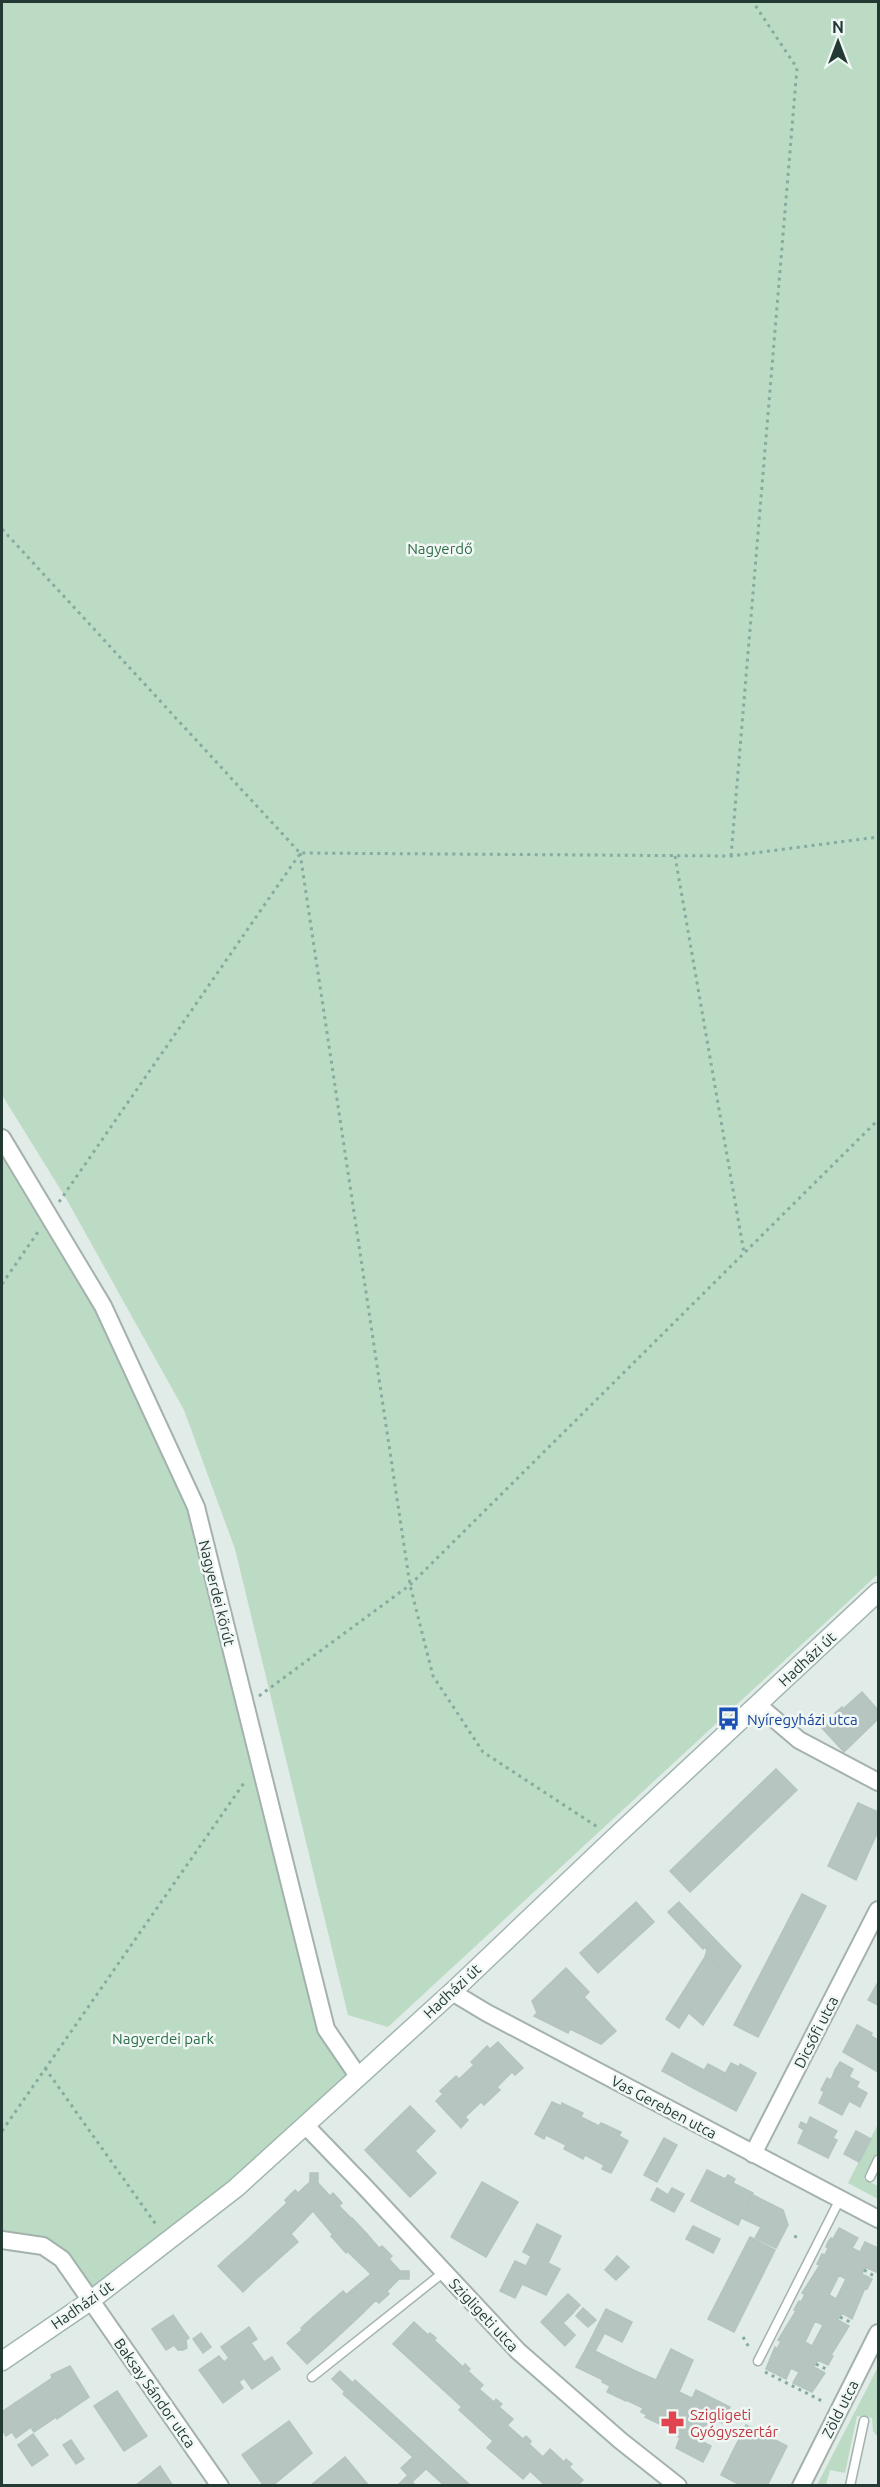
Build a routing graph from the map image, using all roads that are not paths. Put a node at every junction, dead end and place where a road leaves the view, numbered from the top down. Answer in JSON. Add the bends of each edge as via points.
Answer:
{"nodes":[{"id":1,"x":2,"y":1138,"type":"edge"},
{"id":2,"x":879,"y":1592,"type":"edge"},
{"id":3,"x":758,"y":1705,"type":"junction"},
{"id":4,"x":879,"y":1782,"type":"edge"},
{"id":5,"x":879,"y":1910,"type":"edge"},
{"id":6,"x":452,"y":1992,"type":"junction"},
{"id":7,"x":358,"y":2076,"type":"junction"},
{"id":8,"x":306,"y":2126,"type":"junction"},
{"id":9,"x":753,"y":2154,"type":"junction"},
{"id":10,"x":879,"y":2160,"type":"edge"},
{"id":11,"x":870,"y":2177,"type":"dead end"},
{"id":12,"x":840,"y":2199,"type":"junction"},
{"id":13,"x":879,"y":2219,"type":"edge"},
{"id":14,"x":2,"y":2240,"type":"edge"},
{"id":15,"x":444,"y":2272,"type":"junction"},
{"id":16,"x":90,"y":2301,"type":"junction"},
{"id":17,"x":879,"y":2333,"type":"edge"},
{"id":18,"x":2,"y":2361,"type":"edge"},
{"id":19,"x":758,"y":2361,"type":"road end"},
{"id":20,"x":312,"y":2377,"type":"dead end"},
{"id":21,"x":864,"y":2421,"type":"dead end"},
{"id":22,"x":220,"y":2486,"type":"edge"},
{"id":23,"x":678,"y":2486,"type":"edge"},
{"id":24,"x":801,"y":2486,"type":"edge"},
{"id":25,"x":850,"y":2486,"type":"edge"}],
"edges":[{"from":1,"to":7,"type":"street","name":"Nagyerdei körút","via":[[104,1306],[196,1508],[326,2029]]},
{"from":2,"to":3,"type":"street","name":"Hadházi út"},
{"from":3,"to":4,"type":"street","via":[[799,1740]]},
{"from":3,"to":6,"type":"street","name":"Hadházi út"},
{"from":5,"to":9,"type":"street","name":"Dicsőfi utca"},
{"from":6,"to":7,"type":"street","name":"Hadházi út"},
{"from":6,"to":9,"type":"street","name":"Vas Gereben utca"},
{"from":7,"to":8,"type":"street","name":"Hadházi út"},
{"from":8,"to":15,"type":"street","name":"Szigligeti utca"},
{"from":8,"to":16,"type":"street","name":"Hadházi út","via":[[227,2196]]},
{"from":9,"to":12,"type":"street","name":"Vas Gereben utca"},
{"from":10,"to":11,"type":"lane"},
{"from":12,"to":13,"type":"street","name":"Vas Gereben utca"},
{"from":12,"to":19,"type":"lane"},
{"from":14,"to":16,"type":"street","via":[[43,2246],[62,2259]]},
{"from":15,"to":20,"type":"lane"},
{"from":15,"to":23,"type":"street","name":"Szigligeti utca","via":[[560,2390]]},
{"from":16,"to":18,"type":"street","name":"Hadházi út"},
{"from":16,"to":22,"type":"street","name":"Baksay Sándor utca"},
{"from":17,"to":24,"type":"street","name":"Zöld utca"},
{"from":21,"to":25,"type":"lane"}]}
